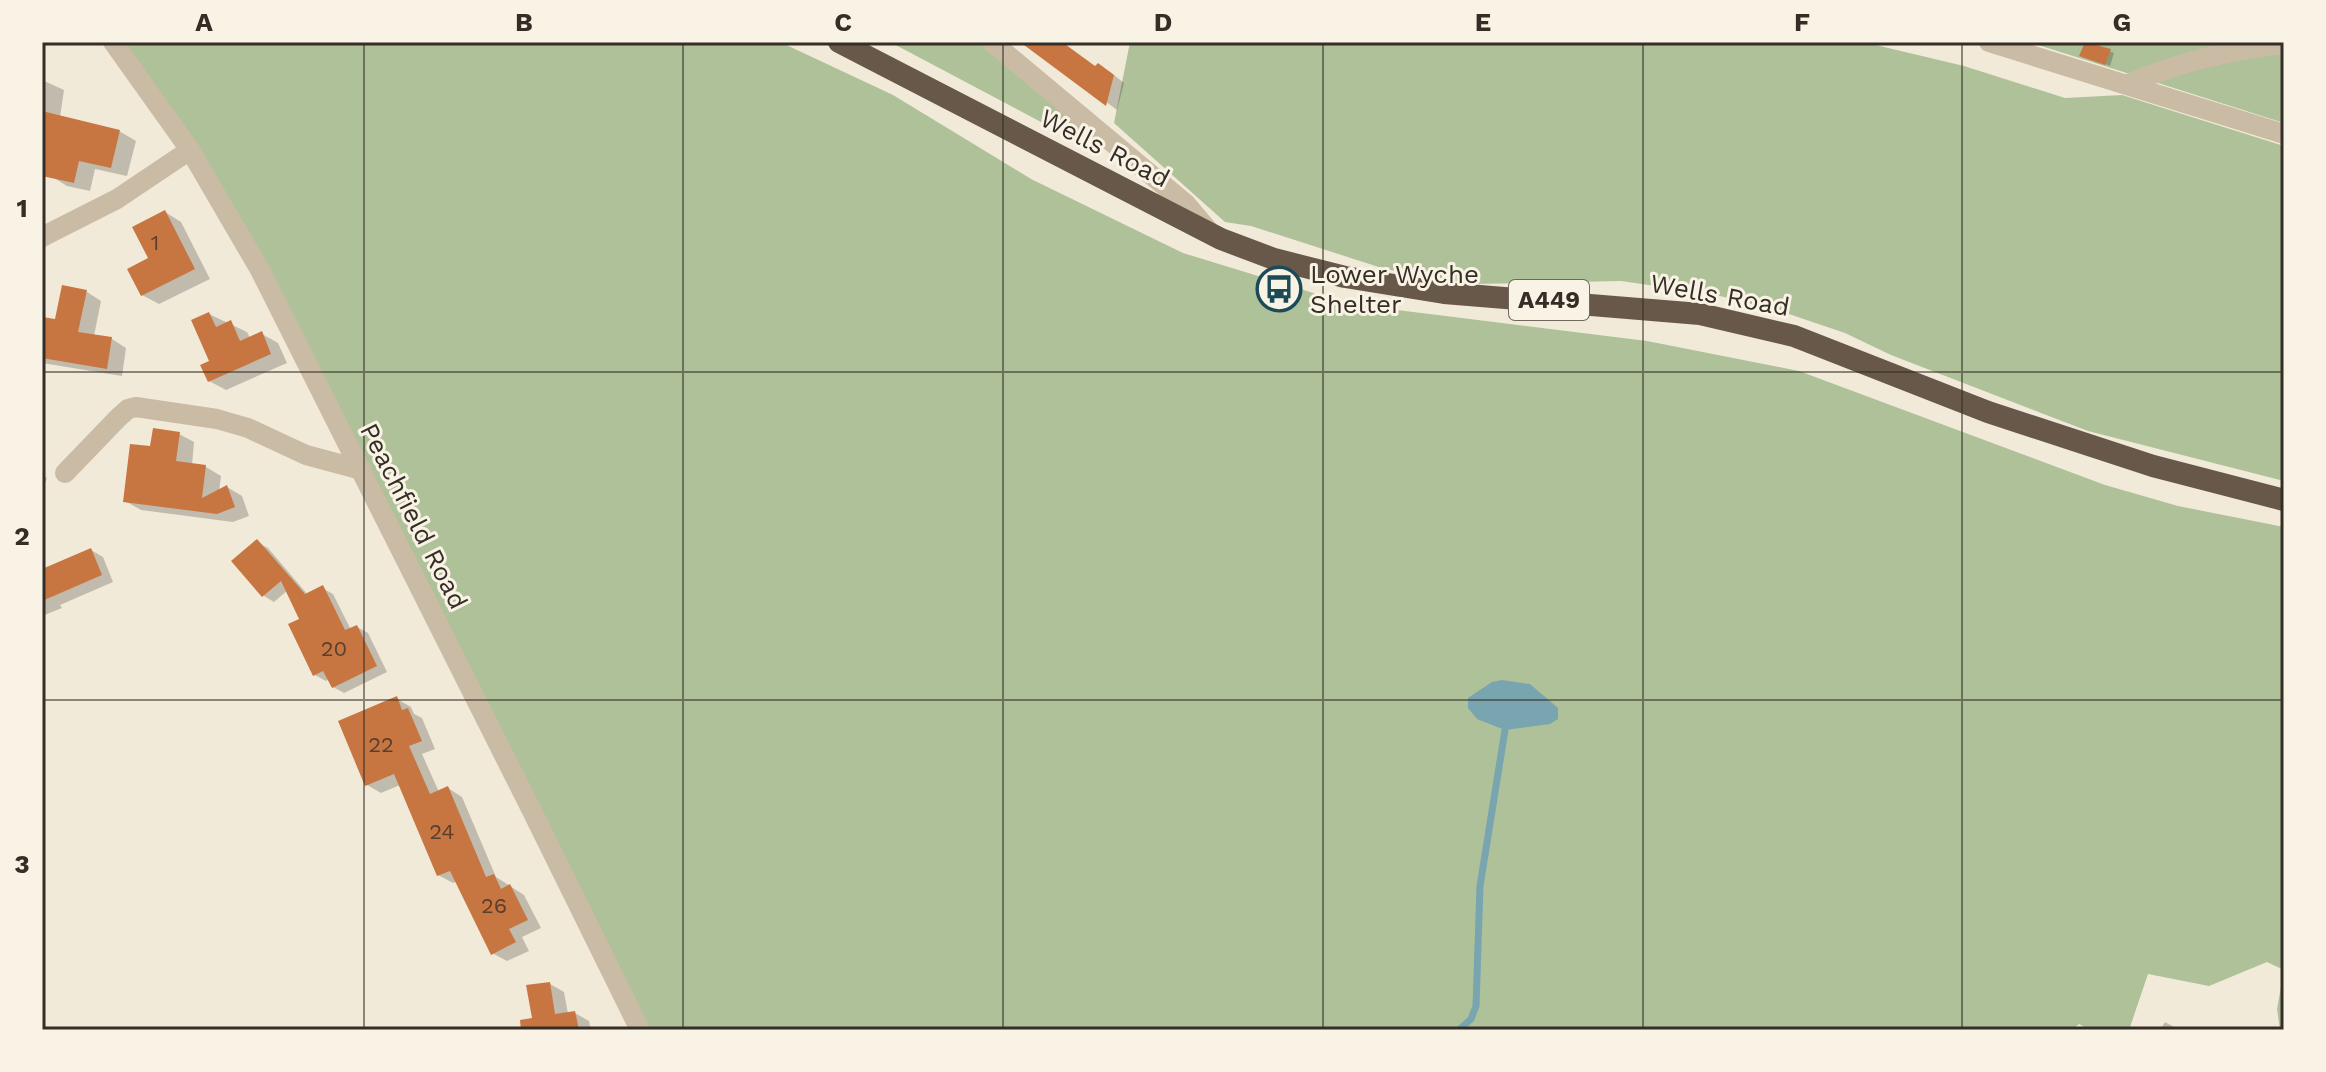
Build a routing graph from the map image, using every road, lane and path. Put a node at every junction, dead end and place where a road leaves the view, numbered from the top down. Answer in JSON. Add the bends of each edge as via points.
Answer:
{"nodes":[{"id":1,"x":113,"y":42,"type":"edge"},
{"id":2,"x":839,"y":42,"type":"edge"},
{"id":3,"x":992,"y":42,"type":"edge"},
{"id":4,"x":1989,"y":42,"type":"edge"},
{"id":5,"x":2284,"y":44,"type":"edge"},
{"id":6,"x":2128,"y":84,"type":"junction"},
{"id":7,"x":2284,"y":134,"type":"edge"},
{"id":8,"x":190,"y":150,"type":"junction"},
{"id":9,"x":1210,"y":232,"type":"junction"},
{"id":10,"x":42,"y":237,"type":"edge"},
{"id":11,"x":362,"y":470,"type":"junction"},
{"id":12,"x":65,"y":473,"type":"dead end"},
{"id":13,"x":2284,"y":500,"type":"edge"},
{"id":14,"x":640,"y":1030,"type":"edge"}],
"edges":[{"from":1,"to":8,"type":"street","name":"Peachfield Road"},
{"from":2,"to":9,"type":"highway","name":"Wells Road","number":"A449"},
{"from":3,"to":9,"type":"street","via":[[1186,204]]},
{"from":4,"to":6,"type":"street"},
{"from":5,"to":6,"type":"street","via":[[2237,49]]},
{"from":6,"to":7,"type":"street"},
{"from":8,"to":10,"type":"street","via":[[117,199]]},
{"from":8,"to":11,"type":"street","name":"Peachfield Road","via":[[260,270]]},
{"from":9,"to":13,"type":"highway","name":"Wells Road","number":"A449","via":[[1274,259],[1345,277],[1444,293],[1700,314],[1794,336],[1988,412],[2153,466]]},
{"from":11,"to":12,"type":"street","via":[[306,455],[238,425],[136,407],[118,418]]},
{"from":11,"to":14,"type":"street","name":"Peachfield Road"}]}
